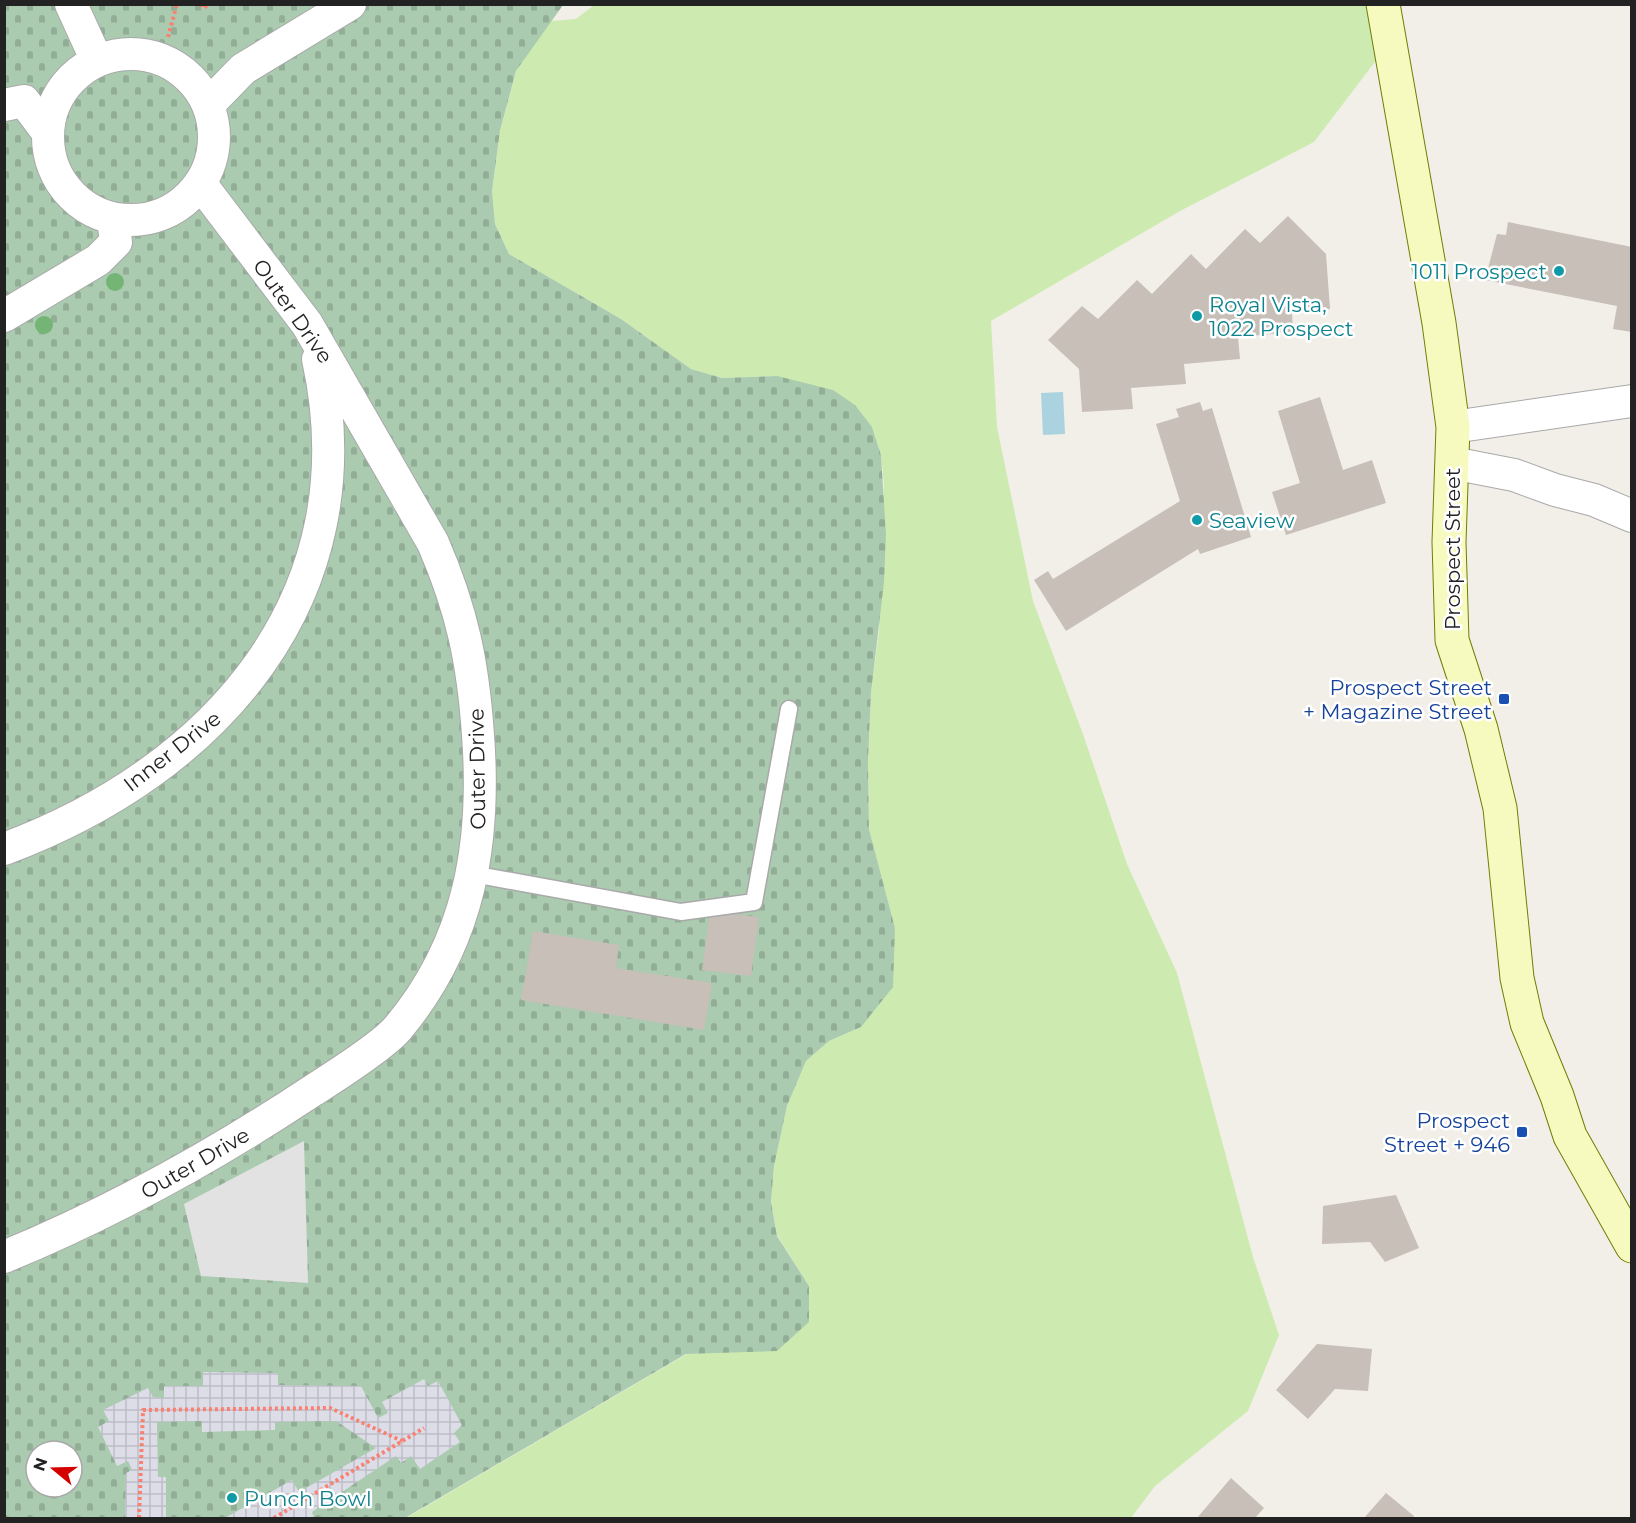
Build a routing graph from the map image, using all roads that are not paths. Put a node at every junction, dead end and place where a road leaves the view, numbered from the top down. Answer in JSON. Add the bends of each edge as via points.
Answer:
{"nodes":[{"id":1,"x":71,"y":4,"type":"edge"},
{"id":2,"x":350,"y":4,"type":"edge"},
{"id":3,"x":1383,"y":4,"type":"edge"},
{"id":4,"x":97,"y":61,"type":"junction"},
{"id":5,"x":4,"y":105,"type":"edge"},
{"id":6,"x":207,"y":105,"type":"junction"},
{"id":7,"x":48,"y":133,"type":"junction"},
{"id":8,"x":200,"y":183,"type":"junction"},
{"id":9,"x":113,"y":219,"type":"junction"},
{"id":10,"x":4,"y":316,"type":"edge"},
{"id":11,"x":307,"y":324,"type":"junction"},
{"id":12,"x":1632,"y":401,"type":"edge"},
{"id":13,"x":1453,"y":427,"type":"junction"},
{"id":14,"x":1452,"y":463,"type":"junction"},
{"id":15,"x":1632,"y":516,"type":"edge"},
{"id":16,"x":789,"y":709,"type":"dead end"},
{"id":17,"x":4,"y":849,"type":"edge"},
{"id":18,"x":473,"y":874,"type":"junction"},
{"id":19,"x":1632,"y":1246,"type":"edge"},
{"id":20,"x":4,"y":1257,"type":"edge"}],
"edges":[{"from":1,"to":4,"type":"street"},
{"from":2,"to":6,"type":"street","via":[[243,69]]},
{"from":3,"to":13,"type":"main road","name":"Prospect Street","via":[[1439,322]]},
{"from":4,"to":6,"type":"street","via":[[129,54],[161,59],[189,77]]},
{"from":4,"to":7,"type":"street","via":[[77,73],[62,90],[52,111]]},
{"from":5,"to":7,"type":"street","via":[[24,101]]},
{"from":6,"to":8,"type":"street","via":[[213,124],[213,145]]},
{"from":7,"to":9,"type":"street","via":[[50,157],[58,178],[73,197],[92,211]]},
{"from":8,"to":9,"type":"street","via":[[183,202],[162,214],[138,220]]},
{"from":8,"to":11,"type":"street","name":"Outer Drive"},
{"from":9,"to":10,"type":"street","via":[[116,242],[98,260]]},
{"from":11,"to":17,"type":"street","name":"Inner Drive","via":[[325,397],[328,473],[316,548],[304,584],[275,644],[230,704],[152,771],[85,813]]},
{"from":11,"to":18,"type":"street","name":"Outer Drive","via":[[433,543],[461,616],[474,675],[480,770],[481,805]]},
{"from":12,"to":13,"type":"street"},
{"from":13,"to":14,"type":"main road","name":"Prospect Street"},
{"from":14,"to":15,"type":"street","via":[[1514,475]]},
{"from":14,"to":19,"type":"main road","name":"Prospect Street","via":[[1452,640],[1481,729],[1500,808],[1517,978],[1527,1023],[1570,1136]]},
{"from":16,"to":18,"type":"lane","via":[[754,902],[681,912]]},
{"from":18,"to":20,"type":"street","name":"Outer Drive","via":[[436,972],[396,1030],[258,1127],[184,1171],[110,1210]]}]}
